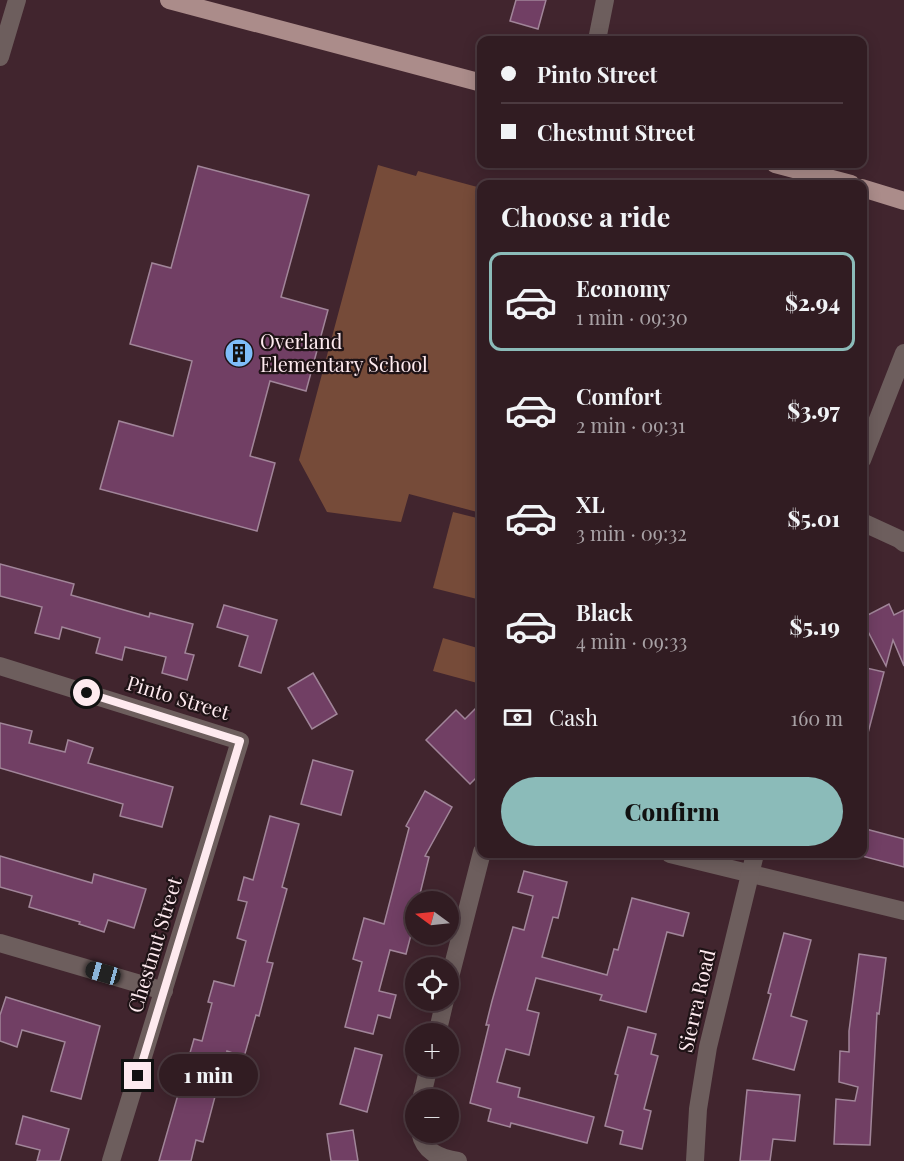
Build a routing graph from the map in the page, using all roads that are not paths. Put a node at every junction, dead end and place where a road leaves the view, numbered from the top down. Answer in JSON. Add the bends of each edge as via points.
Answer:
{"nodes":[{"id":1,"x":17,"y":0,"type":"edge"},
{"id":2,"x":170,"y":0,"type":"edge"},
{"id":3,"x":605,"y":0,"type":"edge"},
{"id":4,"x":598,"y":36,"type":"edge"},
{"id":5,"x":0,"y":57,"type":"edge"},
{"id":6,"x":477,"y":82,"type":"edge"},
{"id":7,"x":790,"y":168,"type":"edge"},
{"id":8,"x":836,"y":180,"type":"edge"},
{"id":9,"x":867,"y":190,"type":"edge"},
{"id":10,"x":904,"y":201,"type":"edge"},
{"id":11,"x":904,"y":353,"type":"edge"},
{"id":12,"x":867,"y":447,"type":"edge"},
{"id":13,"x":867,"y":524,"type":"edge"},
{"id":14,"x":904,"y":543,"type":"edge"},
{"id":15,"x":0,"y":666,"type":"edge"},
{"id":16,"x":240,"y":741,"type":"joint"},
{"id":17,"x":480,"y":858,"type":"edge"},
{"id":18,"x":687,"y":858,"type":"edge"},
{"id":19,"x":754,"y":858,"type":"edge"},
{"id":20,"x":750,"y":873,"type":"junction"},
{"id":21,"x":904,"y":911,"type":"edge"},
{"id":22,"x":0,"y":943,"type":"edge"},
{"id":23,"x":455,"y":957,"type":"edge"},
{"id":24,"x":165,"y":991,"type":"junction"},
{"id":25,"x":422,"y":1143,"type":"edge"},
{"id":26,"x":111,"y":1161,"type":"edge"},
{"id":27,"x":458,"y":1161,"type":"edge"},
{"id":28,"x":694,"y":1161,"type":"edge"}],
"edges":[{"from":1,"to":5,"type":"street"},
{"from":2,"to":6,"type":"main road"},
{"from":3,"to":4,"type":"street"},
{"from":7,"to":8,"type":"main road"},
{"from":9,"to":10,"type":"main road"},
{"from":11,"to":12,"type":"street"},
{"from":13,"to":14,"type":"street"},
{"from":15,"to":16,"type":"street","name":"Pinto Street"},
{"from":16,"to":24,"type":"street","name":"Chestnut Street"},
{"from":17,"to":23,"type":"street"},
{"from":18,"to":20,"type":"street"},
{"from":19,"to":20,"type":"street","name":"Sierra Road"},
{"from":20,"to":21,"type":"street"},
{"from":20,"to":28,"type":"street","name":"Sierra Road","via":[[708,1047]]},
{"from":22,"to":24,"type":"street"},
{"from":24,"to":26,"type":"street","name":"Chestnut Street"},
{"from":25,"to":27,"type":"street","via":[[436,1155]]}]}
